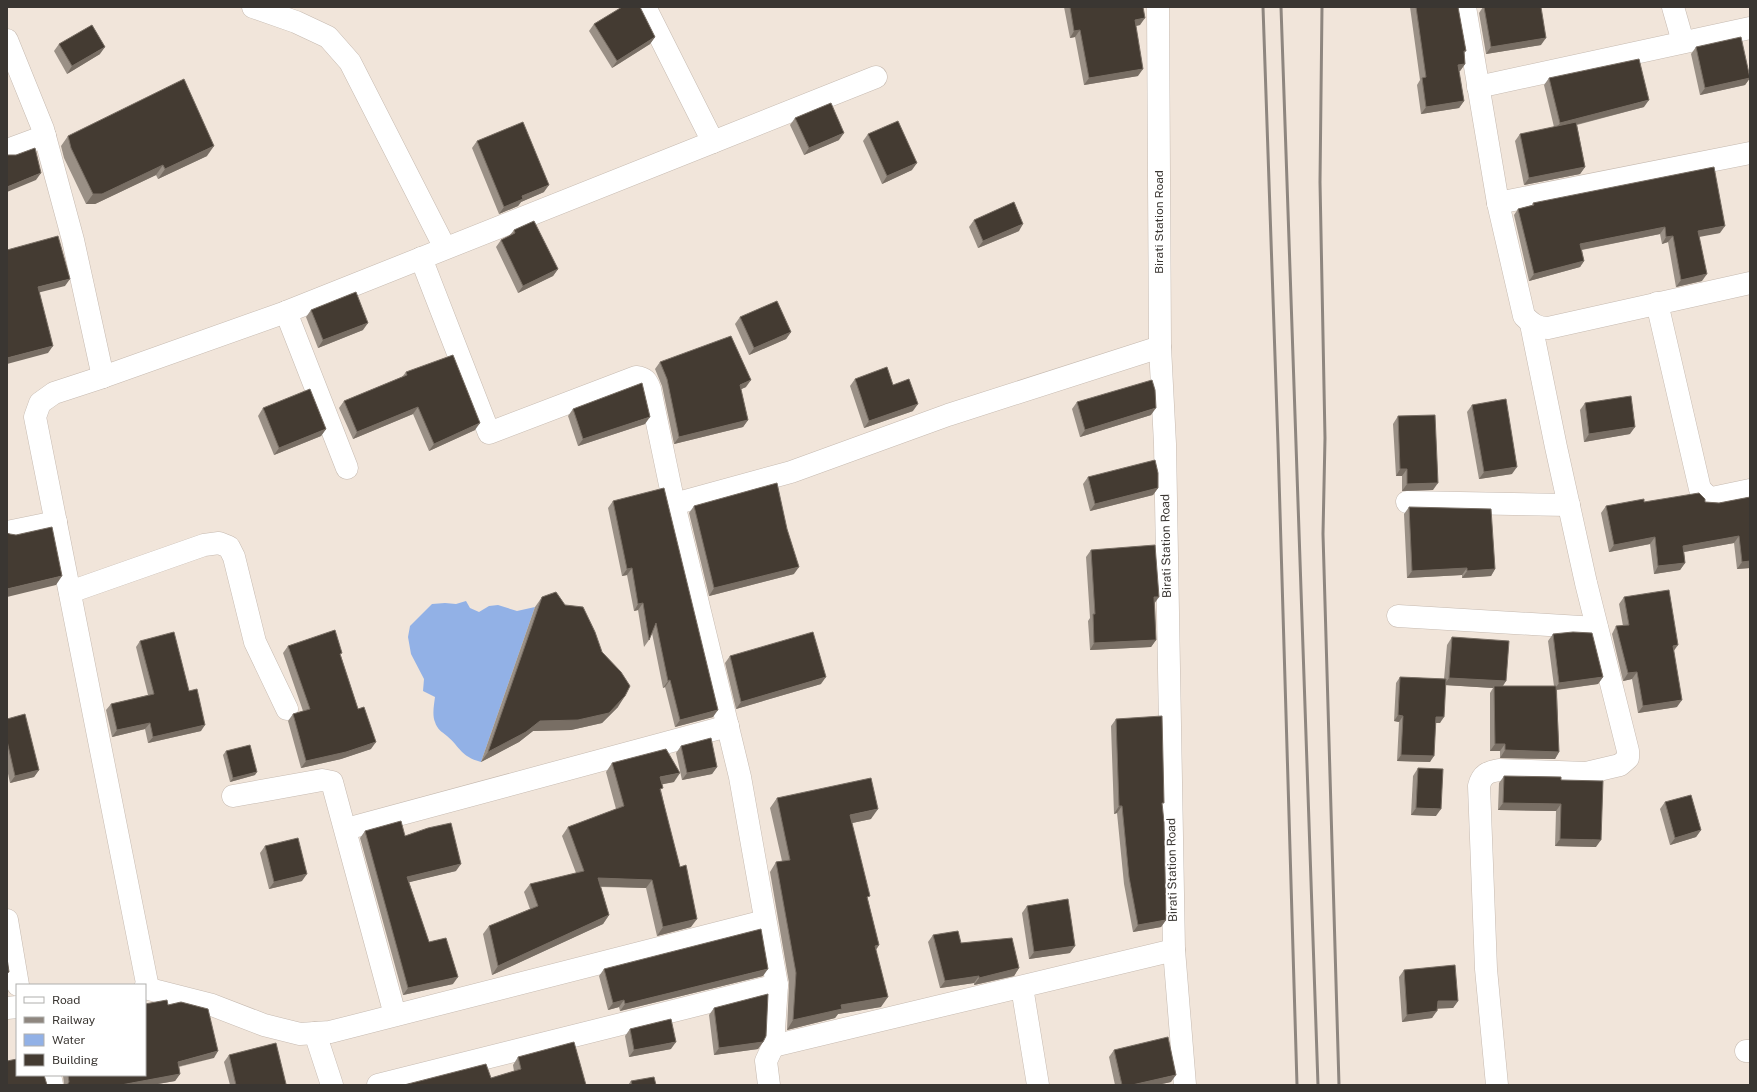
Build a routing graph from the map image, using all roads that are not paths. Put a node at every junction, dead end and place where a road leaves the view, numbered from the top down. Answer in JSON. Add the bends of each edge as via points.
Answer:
{"nodes":[{"id":1,"x":253,"y":7,"type":"edge"},
{"id":2,"x":645,"y":7,"type":"edge"},
{"id":3,"x":1158,"y":7,"type":"edge"},
{"id":4,"x":1465,"y":7,"type":"edge"},
{"id":5,"x":1673,"y":7,"type":"edge"},
{"id":6,"x":1750,"y":28,"type":"edge"},
{"id":7,"x":7,"y":40,"type":"edge"},
{"id":8,"x":1683,"y":42,"type":"junction"},
{"id":9,"x":876,"y":77,"type":"dead end"},
{"id":10,"x":1478,"y":87,"type":"junction"},
{"id":11,"x":45,"y":136,"type":"junction"},
{"id":12,"x":713,"y":142,"type":"junction"},
{"id":13,"x":7,"y":150,"type":"edge"},
{"id":14,"x":1750,"y":153,"type":"edge"},
{"id":15,"x":1498,"y":203,"type":"junction"},
{"id":16,"x":445,"y":248,"type":"junction"},
{"id":17,"x":421,"y":258,"type":"junction"},
{"id":18,"x":1750,"y":283,"type":"edge"},
{"id":19,"x":1656,"y":303,"type":"junction"},
{"id":20,"x":286,"y":312,"type":"junction"},
{"id":21,"x":1531,"y":324,"type":"junction"},
{"id":22,"x":1160,"y":347,"type":"junction"},
{"id":23,"x":103,"y":377,"type":"junction"},
{"id":24,"x":346,"y":468,"type":"dead end"},
{"id":25,"x":1750,"y":490,"type":"edge"},
{"id":26,"x":1407,"y":502,"type":"dead end"},
{"id":27,"x":674,"y":504,"type":"junction"},
{"id":28,"x":1569,"y":505,"type":"junction"},
{"id":29,"x":56,"y":522,"type":"junction"},
{"id":30,"x":7,"y":532,"type":"edge"},
{"id":31,"x":70,"y":592,"type":"junction"},
{"id":32,"x":1398,"y":616,"type":"dead end"},
{"id":33,"x":1597,"y":628,"type":"junction"},
{"id":34,"x":288,"y":708,"type":"dead end"},
{"id":35,"x":728,"y":726,"type":"junction"},
{"id":36,"x":233,"y":796,"type":"dead end"},
{"id":37,"x":346,"y":829,"type":"junction"},
{"id":38,"x":7,"y":920,"type":"edge"},
{"id":39,"x":765,"y":921,"type":"junction"},
{"id":40,"x":1174,"y":950,"type":"junction"},
{"id":41,"x":18,"y":984,"type":"edge"},
{"id":42,"x":145,"y":984,"type":"edge"},
{"id":43,"x":777,"y":985,"type":"junction"},
{"id":44,"x":1022,"y":987,"type":"junction"},
{"id":45,"x":146,"y":988,"type":"edge"},
{"id":46,"x":395,"y":1015,"type":"junction"},
{"id":47,"x":315,"y":1033,"type":"junction"},
{"id":48,"x":773,"y":1046,"type":"junction"},
{"id":49,"x":332,"y":1085,"type":"edge"},
{"id":50,"x":378,"y":1085,"type":"edge"},
{"id":51,"x":769,"y":1085,"type":"edge"},
{"id":52,"x":1038,"y":1085,"type":"edge"},
{"id":53,"x":1185,"y":1085,"type":"edge"},
{"id":54,"x":1497,"y":1085,"type":"edge"}],
"edges":[{"from":1,"to":16,"type":"street","via":[[296,22],[328,37],[350,62]]},
{"from":2,"to":12,"type":"street"},
{"from":3,"to":22,"type":"street","name":"Birati Station Road"},
{"from":4,"to":10,"type":"street"},
{"from":5,"to":8,"type":"street"},
{"from":6,"to":8,"type":"street"},
{"from":7,"to":11,"type":"street"},
{"from":8,"to":10,"type":"street"},
{"from":9,"to":12,"type":"street"},
{"from":10,"to":15,"type":"street"},
{"from":11,"to":13,"type":"street"},
{"from":11,"to":23,"type":"street","via":[[73,240]]},
{"from":12,"to":16,"type":"street"},
{"from":14,"to":15,"type":"street"},
{"from":15,"to":21,"type":"street","via":[[1524,316]]},
{"from":16,"to":17,"type":"street"},
{"from":17,"to":20,"type":"street"},
{"from":17,"to":27,"type":"street","via":[[489,433],[636,377],[642,378],[647,381],[650,389]]},
{"from":18,"to":19,"type":"street"},
{"from":19,"to":21,"type":"street","via":[[1548,328],[1539,328]]},
{"from":19,"to":25,"type":"street","via":[[1700,489],[1712,498]]},
{"from":20,"to":23,"type":"street"},
{"from":20,"to":24,"type":"street"},
{"from":21,"to":28,"type":"street"},
{"from":22,"to":27,"type":"street","via":[[948,415],[791,472]]},
{"from":22,"to":40,"type":"street","name":"Birati Station Road","via":[[1165,452]]},
{"from":23,"to":29,"type":"street","via":[[54,393],[40,404],[35,417]]},
{"from":26,"to":28,"type":"street"},
{"from":27,"to":35,"type":"street"},
{"from":28,"to":33,"type":"street"},
{"from":29,"to":30,"type":"street"},
{"from":29,"to":31,"type":"street"},
{"from":31,"to":34,"type":"street","via":[[204,545],[218,543],[230,547],[255,642]]},
{"from":31,"to":42,"type":"street"},
{"from":32,"to":33,"type":"street"},
{"from":33,"to":54,"type":"street","via":[[1628,758],[1620,765],[1586,772],[1499,770],[1481,777],[1479,786],[1486,969]]},
{"from":35,"to":37,"type":"street"},
{"from":35,"to":39,"type":"street","via":[[740,777]]},
{"from":36,"to":37,"type":"street","via":[[328,780],[334,786]]},
{"from":37,"to":46,"type":"street"},
{"from":38,"to":41,"type":"street"},
{"from":39,"to":43,"type":"street"},
{"from":39,"to":46,"type":"street"},
{"from":40,"to":44,"type":"street"},
{"from":40,"to":53,"type":"street","name":"Birati Station Road"},
{"from":43,"to":48,"type":"street"},
{"from":43,"to":50,"type":"street"},
{"from":44,"to":48,"type":"street"},
{"from":44,"to":52,"type":"street"},
{"from":45,"to":47,"type":"street","via":[[212,1005],[264,1026],[300,1034]]},
{"from":46,"to":47,"type":"street","via":[[330,1032]]},
{"from":47,"to":49,"type":"street"},
{"from":48,"to":51,"type":"street","via":[[766,1061]]}]}
